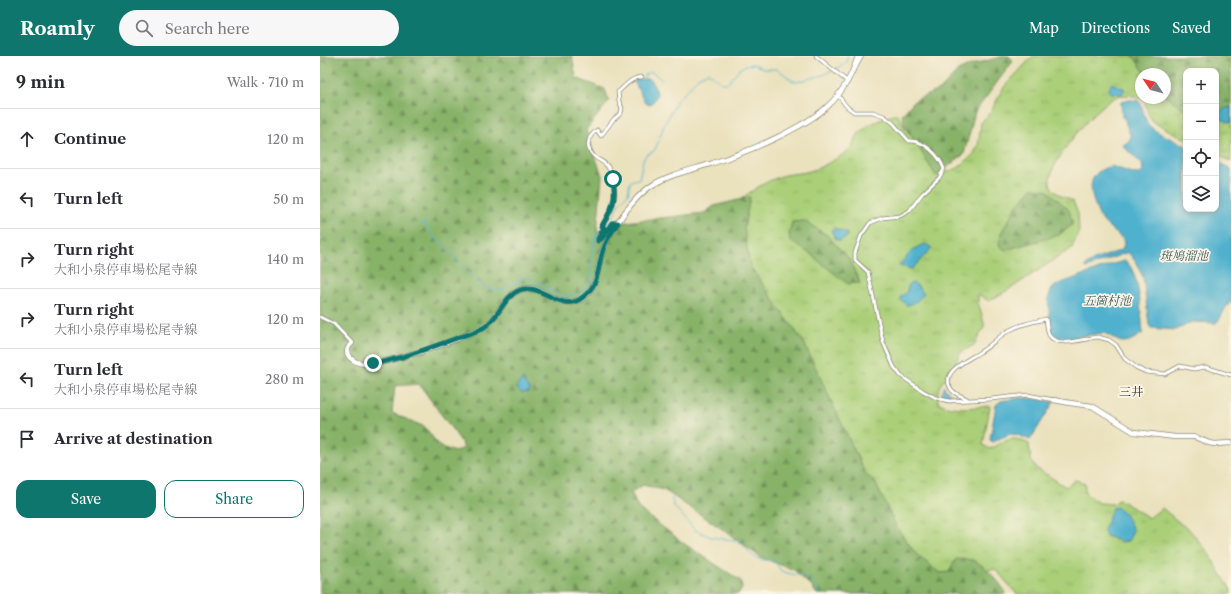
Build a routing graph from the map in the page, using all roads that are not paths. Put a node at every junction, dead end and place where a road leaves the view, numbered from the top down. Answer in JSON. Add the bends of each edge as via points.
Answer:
{"nodes":[{"id":1,"x":816,"y":56,"type":"edge"},
{"id":2,"x":858,"y":56,"type":"edge"},
{"id":3,"x":862,"y":56,"type":"edge"},
{"id":4,"x":854,"y":70,"type":"junction"},
{"id":5,"x":642,"y":77,"type":"dead end"},
{"id":6,"x":848,"y":82,"type":"junction"},
{"id":7,"x":838,"y":95,"type":"junction"},
{"id":8,"x":618,"y":223,"type":"junction"},
{"id":9,"x":320,"y":317,"type":"edge"},
{"id":10,"x":352,"y":343,"type":"joint"},
{"id":11,"x":1231,"y":375,"type":"edge"},
{"id":12,"x":968,"y":400,"type":"junction"},
{"id":13,"x":1054,"y":400,"type":"joint"},
{"id":14,"x":1231,"y":443,"type":"edge"}],
"edges":[{"from":1,"to":6,"type":"street"},
{"from":2,"to":4,"type":"main road"},
{"from":3,"to":4,"type":"street"},
{"from":4,"to":6,"type":"main road"},
{"from":5,"to":8,"type":"street","via":[[632,80],[618,92],[622,112],[601,136],[598,130],[592,134],[587,145],[590,152],[608,166],[614,185],[611,211],[602,226],[604,228],[598,241],[612,223]]},
{"from":6,"to":7,"type":"main road"},
{"from":7,"to":8,"type":"main road","via":[[816,116],[756,148],[651,186],[635,199]]},
{"from":7,"to":12,"type":"street","via":[[854,112],[873,112],[889,119],[909,141],[923,144],[936,156],[944,169],[942,175],[909,211],[900,216],[882,218],[870,223],[861,236],[855,257],[868,272],[884,342],[897,372],[936,398],[949,401]]},
{"from":8,"to":10,"type":"main road","via":[[603,249],[596,280],[588,293],[579,300],[562,302],[534,289],[518,290],[505,302],[488,325],[428,349],[383,362],[361,363],[351,359],[347,352]]},
{"from":9,"to":10,"type":"street","via":[[334,324]]},
{"from":11,"to":12,"type":"street","via":[[1205,367],[1194,369],[1180,366],[1165,374],[1146,372],[1132,365],[1116,345],[1103,337],[1066,342],[1052,338],[1048,332],[1046,319],[1024,324],[1006,332],[951,372],[951,389]]},
{"from":12,"to":13,"type":"street","via":[[1028,395]]},
{"from":13,"to":14,"type":"main road","via":[[1092,406],[1134,432],[1195,437],[1215,444]]}]}
